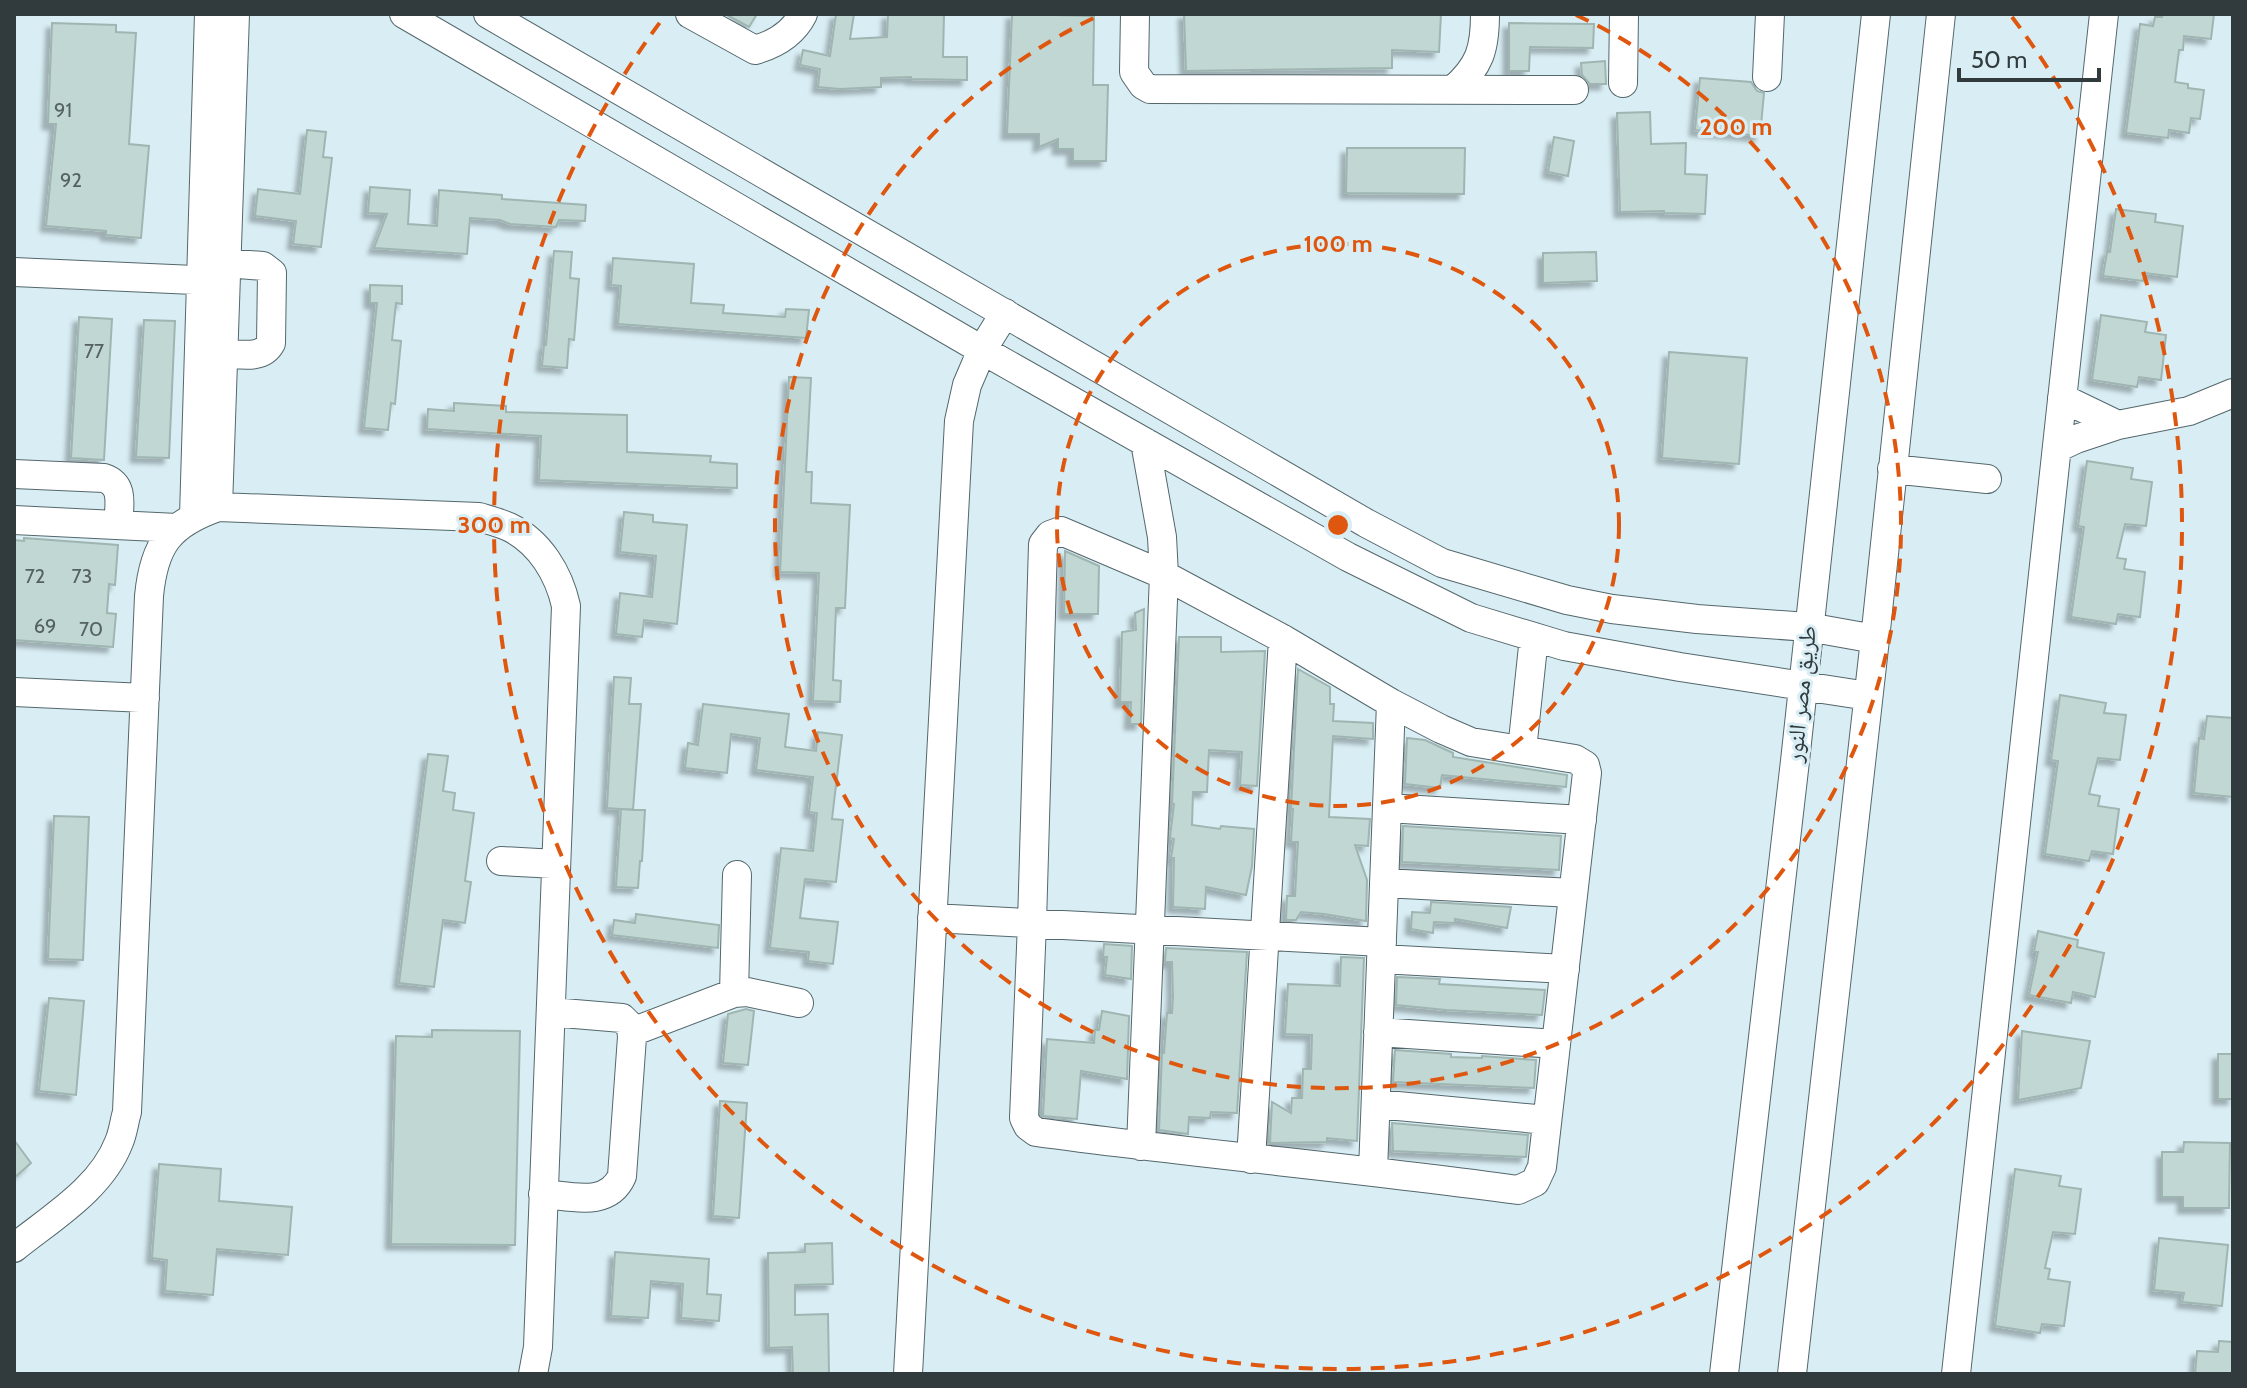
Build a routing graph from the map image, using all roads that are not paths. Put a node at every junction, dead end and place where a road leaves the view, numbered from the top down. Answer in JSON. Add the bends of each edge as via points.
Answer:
{"nodes":[{"id":1,"x":404,"y":14,"type":"edge"},
{"id":2,"x":488,"y":14,"type":"edge"},
{"id":3,"x":690,"y":14,"type":"edge"},
{"id":4,"x":803,"y":14,"type":"edge"},
{"id":5,"x":1135,"y":14,"type":"edge"},
{"id":6,"x":1485,"y":14,"type":"edge"},
{"id":7,"x":1624,"y":14,"type":"edge"},
{"id":8,"x":1770,"y":14,"type":"edge"},
{"id":9,"x":1876,"y":14,"type":"edge"},
{"id":10,"x":1941,"y":14,"type":"edge"},
{"id":11,"x":2104,"y":14,"type":"edge"},
{"id":12,"x":229,"y":15,"type":"edge"},
{"id":13,"x":1767,"y":77,"type":"dead end"},
{"id":14,"x":1623,"y":83,"type":"dead end"},
{"id":15,"x":1453,"y":90,"type":"junction"},
{"id":16,"x":1574,"y":90,"type":"dead end"},
{"id":17,"x":14,"y":272,"type":"edge"},
{"id":18,"x":218,"y":275,"type":"junction"},
{"id":19,"x":1005,"y":313,"type":"junction"},
{"id":20,"x":982,"y":350,"type":"junction"},
{"id":21,"x":223,"y":353,"type":"junction"},
{"id":22,"x":2233,"y":393,"type":"edge"},
{"id":23,"x":2062,"y":398,"type":"junction"},
{"id":24,"x":2118,"y":425,"type":"junction"},
{"id":25,"x":1145,"y":442,"type":"junction"},
{"id":26,"x":2057,"y":448,"type":"junction"},
{"id":27,"x":1892,"y":469,"type":"junction"},
{"id":28,"x":14,"y":474,"type":"edge"},
{"id":29,"x":1987,"y":479,"type":"dead end"},
{"id":30,"x":196,"y":517,"type":"junction"},
{"id":31,"x":14,"y":520,"type":"edge"},
{"id":32,"x":118,"y":525,"type":"junction"},
{"id":33,"x":1164,"y":575,"type":"junction"},
{"id":34,"x":1808,"y":627,"type":"junction"},
{"id":35,"x":1534,"y":637,"type":"junction"},
{"id":36,"x":1283,"y":639,"type":"junction"},
{"id":37,"x":1875,"y":639,"type":"junction"},
{"id":38,"x":1803,"y":686,"type":"junction"},
{"id":39,"x":14,"y":692,"type":"edge"},
{"id":40,"x":1868,"y":696,"type":"junction"},
{"id":41,"x":145,"y":698,"type":"junction"},
{"id":42,"x":1391,"y":703,"type":"junction"},
{"id":43,"x":1522,"y":750,"type":"junction"},
{"id":44,"x":1387,"y":808,"type":"junction"},
{"id":45,"x":1582,"y":820,"type":"junction"},
{"id":46,"x":501,"y":861,"type":"dead end"},
{"id":47,"x":556,"y":864,"type":"junction"},
{"id":48,"x":737,"y":875,"type":"dead end"},
{"id":49,"x":1384,"y":883,"type":"junction"},
{"id":50,"x":1573,"y":893,"type":"junction"},
{"id":51,"x":932,"y":918,"type":"junction"},
{"id":52,"x":1032,"y":923,"type":"junction"},
{"id":53,"x":1151,"y":930,"type":"junction"},
{"id":54,"x":1264,"y":936,"type":"junction"},
{"id":55,"x":1381,"y":951,"type":"junction"},
{"id":56,"x":1565,"y":969,"type":"junction"},
{"id":57,"x":734,"y":993,"type":"junction"},
{"id":58,"x":799,"y":1003,"type":"dead end"},
{"id":59,"x":551,"y":1012,"type":"junction"},
{"id":60,"x":632,"y":1032,"type":"junction"},
{"id":61,"x":1378,"y":1032,"type":"junction"},
{"id":62,"x":1556,"y":1044,"type":"junction"},
{"id":63,"x":1376,"y":1104,"type":"junction"},
{"id":64,"x":1547,"y":1120,"type":"junction"},
{"id":65,"x":1141,"y":1146,"type":"junction"},
{"id":66,"x":1251,"y":1159,"type":"junction"},
{"id":67,"x":1373,"y":1171,"type":"junction"},
{"id":68,"x":543,"y":1194,"type":"junction"},
{"id":69,"x":14,"y":1248,"type":"edge"},
{"id":70,"x":533,"y":1374,"type":"edge"},
{"id":71,"x":908,"y":1374,"type":"edge"},
{"id":72,"x":1724,"y":1374,"type":"edge"},
{"id":73,"x":1792,"y":1374,"type":"edge"},
{"id":74,"x":1956,"y":1374,"type":"edge"}],
"edges":[{"from":1,"to":20,"type":"street"},
{"from":2,"to":19,"type":"street"},
{"from":3,"to":4,"type":"street","via":[[755,50],[787,35]]},
{"from":5,"to":15,"type":"street","via":[[1134,72],[1150,89]]},
{"from":6,"to":15,"type":"street","via":[[1480,59]]},
{"from":7,"to":14,"type":"street"},
{"from":8,"to":13,"type":"street"},
{"from":9,"to":34,"type":"street","name":"طريق مصر النور"},
{"from":10,"to":27,"type":"street"},
{"from":11,"to":23,"type":"street"},
{"from":12,"to":18,"type":"street"},
{"from":15,"to":16,"type":"street"},
{"from":17,"to":18,"type":"street"},
{"from":18,"to":21,"type":"street"},
{"from":18,"to":21,"type":"street","via":[[263,266],[272,273],[267,351]]},
{"from":18,"to":30,"type":"street"},
{"from":19,"to":20,"type":"street"},
{"from":19,"to":34,"type":"street","via":[[1442,563],[1612,609]]},
{"from":20,"to":25,"type":"street"},
{"from":20,"to":51,"type":"street","via":[[959,421]]},
{"from":21,"to":30,"type":"street"},
{"from":22,"to":24,"type":"street","via":[[2189,411]]},
{"from":23,"to":24,"type":"street"},
{"from":23,"to":26,"type":"street"},
{"from":24,"to":26,"type":"street"},
{"from":25,"to":33,"type":"street"},
{"from":25,"to":35,"type":"street","via":[[1348,557],[1471,618]]},
{"from":26,"to":74,"type":"street"},
{"from":27,"to":29,"type":"street"},
{"from":27,"to":37,"type":"street"},
{"from":28,"to":32,"type":"street","via":[[112,481],[119,491]]},
{"from":30,"to":32,"type":"street"},
{"from":30,"to":41,"type":"street","via":[[161,547],[151,571]]},
{"from":30,"to":47,"type":"street","via":[[479,517],[510,528],[537,547],[562,586],[566,606]]},
{"from":31,"to":32,"type":"street"},
{"from":33,"to":36,"type":"street"},
{"from":33,"to":52,"type":"street","via":[[1061,531],[1043,544]]},
{"from":33,"to":53,"type":"street"},
{"from":34,"to":37,"type":"street"},
{"from":34,"to":38,"type":"street","name":"طريق مصر النور"},
{"from":35,"to":38,"type":"street"},
{"from":35,"to":43,"type":"street"},
{"from":36,"to":42,"type":"street"},
{"from":36,"to":54,"type":"street"},
{"from":37,"to":40,"type":"street"},
{"from":38,"to":40,"type":"street"},
{"from":38,"to":72,"type":"street","name":"طريق مصر النور"},
{"from":39,"to":41,"type":"street"},
{"from":40,"to":73,"type":"street"},
{"from":41,"to":69,"type":"street","via":[[127,1112],[119,1143],[102,1172]]},
{"from":42,"to":43,"type":"street","via":[[1471,742]]},
{"from":42,"to":44,"type":"street"},
{"from":43,"to":45,"type":"street","via":[[1585,765]]},
{"from":44,"to":45,"type":"street"},
{"from":44,"to":49,"type":"street"},
{"from":45,"to":50,"type":"street"},
{"from":46,"to":47,"type":"street"},
{"from":47,"to":59,"type":"street"},
{"from":48,"to":57,"type":"street"},
{"from":49,"to":50,"type":"street"},
{"from":49,"to":55,"type":"street"},
{"from":50,"to":56,"type":"street"},
{"from":51,"to":52,"type":"street"},
{"from":51,"to":71,"type":"street"},
{"from":52,"to":53,"type":"street"},
{"from":52,"to":65,"type":"street","via":[[1024,1118],[1036,1132]]},
{"from":53,"to":54,"type":"street"},
{"from":53,"to":65,"type":"street"},
{"from":54,"to":55,"type":"street"},
{"from":54,"to":66,"type":"street"},
{"from":55,"to":56,"type":"street"},
{"from":55,"to":61,"type":"street"},
{"from":56,"to":62,"type":"street"},
{"from":57,"to":58,"type":"street"},
{"from":57,"to":60,"type":"street"},
{"from":59,"to":60,"type":"street","via":[[622,1018]]},
{"from":59,"to":68,"type":"street"},
{"from":60,"to":68,"type":"street","via":[[618,1184],[596,1198]]},
{"from":61,"to":62,"type":"street"},
{"from":61,"to":63,"type":"street"},
{"from":62,"to":64,"type":"street"},
{"from":63,"to":64,"type":"street"},
{"from":63,"to":67,"type":"street"},
{"from":64,"to":67,"type":"street","via":[[1542,1167],[1535,1182],[1518,1190]]},
{"from":65,"to":66,"type":"street"},
{"from":66,"to":67,"type":"street"},
{"from":68,"to":70,"type":"street"}]}
